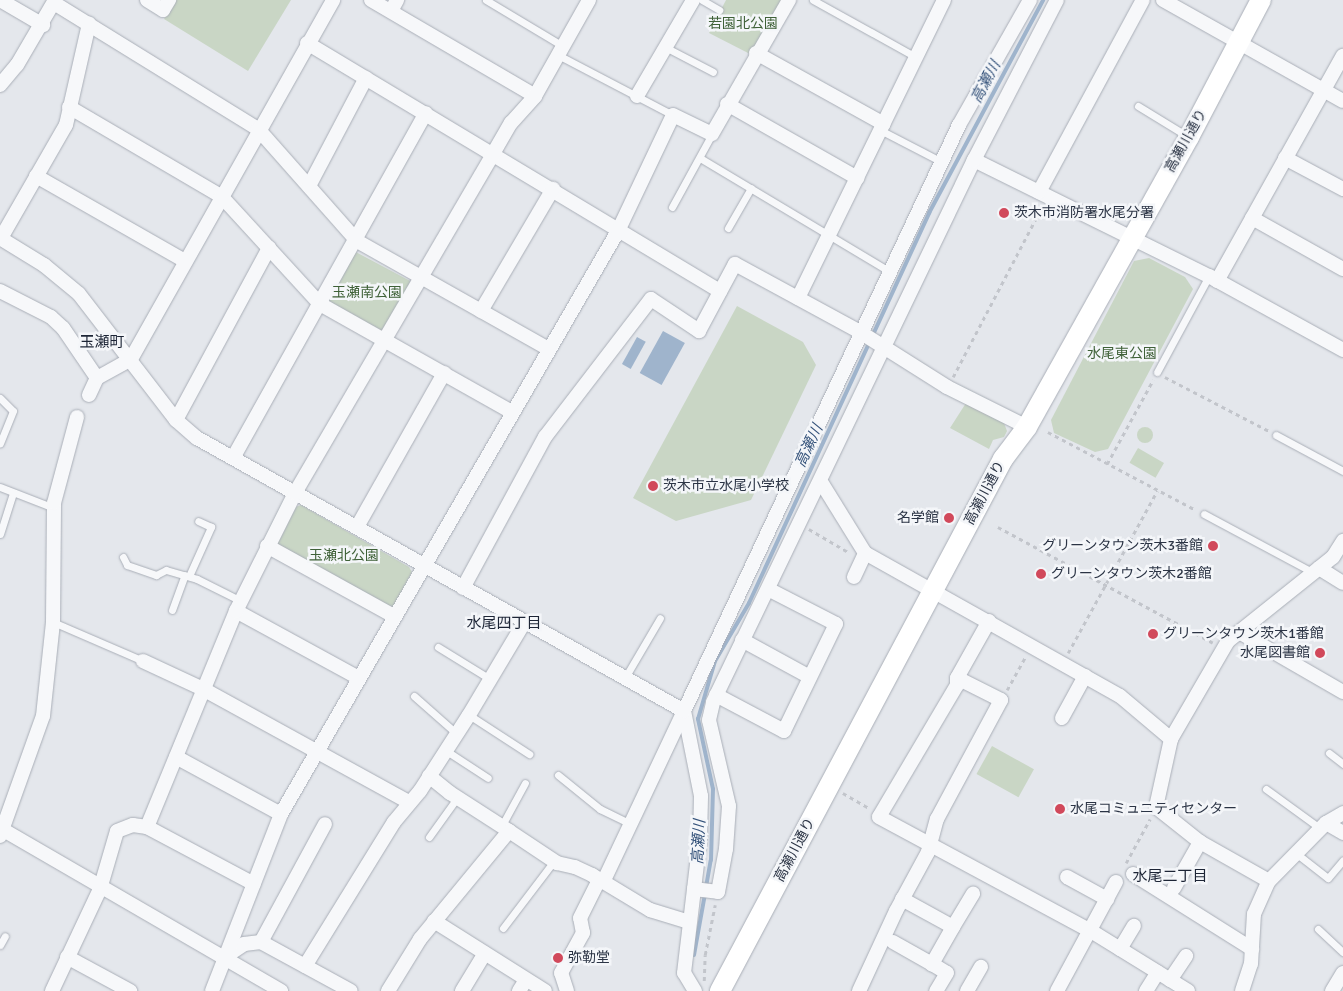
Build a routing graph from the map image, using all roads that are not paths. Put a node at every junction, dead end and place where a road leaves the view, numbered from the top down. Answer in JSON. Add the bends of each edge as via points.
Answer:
{"nodes":[{"id":1,"x":0,"y":0,"type":"edge"},
{"id":2,"x":146,"y":0,"type":"edge"},
{"id":3,"x":169,"y":0,"type":"edge"},
{"id":4,"x":332,"y":0,"type":"edge"},
{"id":5,"x":372,"y":0,"type":"edge"},
{"id":6,"x":486,"y":0,"type":"edge"},
{"id":7,"x":589,"y":0,"type":"edge"},
{"id":8,"x":693,"y":0,"type":"edge"},
{"id":9,"x":702,"y":0,"type":"edge"},
{"id":10,"x":789,"y":0,"type":"edge"},
{"id":11,"x":813,"y":0,"type":"edge"},
{"id":12,"x":944,"y":0,"type":"edge"},
{"id":13,"x":1030,"y":0,"type":"edge"},
{"id":14,"x":1057,"y":0,"type":"edge"},
{"id":15,"x":1143,"y":0,"type":"edge"},
{"id":16,"x":1163,"y":0,"type":"edge"},
{"id":17,"x":1261,"y":0,"type":"edge"},
{"id":18,"x":55,"y":2,"type":"edge"},
{"id":19,"x":394,"y":6,"type":"edge"},
{"id":20,"x":719,"y":10,"type":"dead end"},
{"id":21,"x":89,"y":24,"type":"junction"},
{"id":22,"x":44,"y":25,"type":"junction"},
{"id":23,"x":307,"y":43,"type":"junction"},
{"id":24,"x":1239,"y":43,"type":"junction"},
{"id":25,"x":665,"y":47,"type":"junction"},
{"id":26,"x":560,"y":50,"type":"junction"},
{"id":27,"x":756,"y":53,"type":"junction"},
{"id":28,"x":1343,"y":56,"type":"edge"},
{"id":29,"x":916,"y":57,"type":"junction"},
{"id":30,"x":713,"y":72,"type":"dead end"},
{"id":31,"x":366,"y":78,"type":"junction"},
{"id":32,"x":0,"y":84,"type":"edge"},
{"id":33,"x":1323,"y":90,"type":"junction"},
{"id":34,"x":535,"y":96,"type":"junction"},
{"id":35,"x":637,"y":96,"type":"junction"},
{"id":36,"x":1343,"y":101,"type":"edge"},
{"id":37,"x":727,"y":104,"type":"junction"},
{"id":38,"x":1138,"y":106,"type":"dead end"},
{"id":39,"x":69,"y":107,"type":"junction"},
{"id":40,"x":426,"y":112,"type":"junction"},
{"id":41,"x":673,"y":115,"type":"junction"},
{"id":42,"x":883,"y":128,"type":"junction"},
{"id":43,"x":258,"y":129,"type":"junction"},
{"id":44,"x":712,"y":134,"type":"junction"},
{"id":45,"x":1189,"y":137,"type":"junction"},
{"id":46,"x":494,"y":152,"type":"junction"},
{"id":47,"x":700,"y":158,"type":"junction"},
{"id":48,"x":1286,"y":158,"type":"junction"},
{"id":49,"x":974,"y":160,"type":"junction"},
{"id":50,"x":942,"y":162,"type":"junction"},
{"id":51,"x":36,"y":176,"type":"junction"},
{"id":52,"x":857,"y":178,"type":"junction"},
{"id":53,"x":308,"y":186,"type":"junction"},
{"id":54,"x":751,"y":188,"type":"junction"},
{"id":55,"x":553,"y":189,"type":"junction"},
{"id":56,"x":1343,"y":189,"type":"edge"},
{"id":57,"x":1043,"y":194,"type":"junction"},
{"id":58,"x":221,"y":196,"type":"junction"},
{"id":59,"x":672,"y":207,"type":"dead end"},
{"id":60,"x":1252,"y":218,"type":"junction"},
{"id":61,"x":728,"y":228,"type":"dead end"},
{"id":62,"x":618,"y":231,"type":"junction"},
{"id":63,"x":829,"y":235,"type":"junction"},
{"id":64,"x":0,"y":238,"type":"edge"},
{"id":65,"x":1132,"y":239,"type":"junction"},
{"id":66,"x":357,"y":241,"type":"junction"},
{"id":67,"x":269,"y":248,"type":"junction"},
{"id":68,"x":185,"y":261,"type":"junction"},
{"id":69,"x":1343,"y":269,"type":"edge"},
{"id":70,"x":889,"y":271,"type":"junction"},
{"id":71,"x":420,"y":278,"type":"junction"},
{"id":72,"x":1213,"y":279,"type":"junction"},
{"id":73,"x":0,"y":291,"type":"edge"},
{"id":74,"x":720,"y":291,"type":"junction"},
{"id":75,"x":798,"y":298,"type":"junction"},
{"id":76,"x":320,"y":304,"type":"junction"},
{"id":77,"x":481,"y":311,"type":"junction"},
{"id":78,"x":860,"y":332,"type":"junction"},
{"id":79,"x":385,"y":339,"type":"junction"},
{"id":80,"x":884,"y":348,"type":"junction"},
{"id":81,"x":549,"y":349,"type":"junction"},
{"id":82,"x":1343,"y":350,"type":"edge"},
{"id":83,"x":131,"y":359,"type":"junction"},
{"id":84,"x":1157,"y":372,"type":"road end"},
{"id":85,"x":444,"y":373,"type":"junction"},
{"id":86,"x":97,"y":378,"type":"junction"},
{"id":87,"x":89,"y":395,"type":"dead end"},
{"id":88,"x":0,"y":398,"type":"edge"},
{"id":89,"x":512,"y":412,"type":"junction"},
{"id":90,"x":78,"y":417,"type":"dead end"},
{"id":91,"x":176,"y":420,"type":"junction"},
{"id":92,"x":1027,"y":427,"type":"junction"},
{"id":93,"x":1276,"y":435,"type":"road end"},
{"id":94,"x":0,"y":444,"type":"edge"},
{"id":95,"x":233,"y":458,"type":"junction"},
{"id":96,"x":1343,"y":471,"type":"edge"},
{"id":97,"x":821,"y":482,"type":"junction"},
{"id":98,"x":0,"y":487,"type":"edge"},
{"id":99,"x":13,"y":493,"type":"junction"},
{"id":100,"x":296,"y":493,"type":"junction"},
{"id":101,"x":54,"y":508,"type":"junction"},
{"id":102,"x":1204,"y":514,"type":"road end"},
{"id":103,"x":198,"y":521,"type":"dead end"},
{"id":104,"x":357,"y":527,"type":"junction"},
{"id":105,"x":0,"y":534,"type":"edge"},
{"id":106,"x":1343,"y":541,"type":"edge"},
{"id":107,"x":267,"y":546,"type":"junction"},
{"id":108,"x":866,"y":553,"type":"junction"},
{"id":109,"x":123,"y":558,"type":"dead end"},
{"id":110,"x":423,"y":566,"type":"junction"},
{"id":111,"x":1317,"y":571,"type":"junction"},
{"id":112,"x":187,"y":576,"type":"junction"},
{"id":113,"x":854,"y":577,"type":"dead end"},
{"id":114,"x":1343,"y":583,"type":"edge"},
{"id":115,"x":463,"y":588,"type":"junction"},
{"id":116,"x":768,"y":589,"type":"junction"},
{"id":117,"x":934,"y":589,"type":"junction"},
{"id":118,"x":238,"y":606,"type":"junction"},
{"id":119,"x":172,"y":610,"type":"dead end"},
{"id":120,"x":394,"y":616,"type":"junction"},
{"id":121,"x":660,"y":618,"type":"dead end"},
{"id":122,"x":525,"y":621,"type":"junction"},
{"id":123,"x":989,"y":621,"type":"junction"},
{"id":124,"x":53,"y":622,"type":"junction"},
{"id":125,"x":1239,"y":632,"type":"junction"},
{"id":126,"x":742,"y":640,"type":"junction"},
{"id":127,"x":438,"y":647,"type":"dead end"},
{"id":128,"x":143,"y":661,"type":"joint"},
{"id":129,"x":626,"y":676,"type":"junction"},
{"id":130,"x":1085,"y":676,"type":"junction"},
{"id":131,"x":357,"y":677,"type":"junction"},
{"id":132,"x":810,"y":677,"type":"junction"},
{"id":133,"x":957,"y":678,"type":"junction"},
{"id":134,"x":490,"y":680,"type":"junction"},
{"id":135,"x":203,"y":689,"type":"junction"},
{"id":136,"x":1343,"y":692,"type":"edge"},
{"id":137,"x":414,"y":696,"type":"dead end"},
{"id":138,"x":716,"y":696,"type":"junction"},
{"id":139,"x":684,"y":711,"type":"junction"},
{"id":140,"x":469,"y":715,"type":"junction"},
{"id":141,"x":1062,"y":718,"type":"dead end"},
{"id":142,"x":456,"y":733,"type":"junction"},
{"id":143,"x":1171,"y":739,"type":"junction"},
{"id":144,"x":445,"y":750,"type":"junction"},
{"id":145,"x":317,"y":751,"type":"junction"},
{"id":146,"x":1328,"y":753,"type":"dead end"},
{"id":147,"x":529,"y":754,"type":"dead end"},
{"id":148,"x":176,"y":757,"type":"junction"},
{"id":149,"x":1343,"y":764,"type":"edge"},
{"id":150,"x":558,"y":775,"type":"dead end"},
{"id":151,"x":429,"y":776,"type":"junction"},
{"id":152,"x":488,"y":778,"type":"dead end"},
{"id":153,"x":525,"y":783,"type":"dead end"},
{"id":154,"x":1266,"y":789,"type":"dead end"},
{"id":155,"x":457,"y":798,"type":"junction"},
{"id":156,"x":410,"y":803,"type":"junction"},
{"id":157,"x":1343,"y":812,"type":"edge"},
{"id":158,"x":281,"y":814,"type":"junction"},
{"id":159,"x":325,"y":824,"type":"dead end"},
{"id":160,"x":631,"y":824,"type":"junction"},
{"id":161,"x":147,"y":826,"type":"junction"},
{"id":162,"x":1324,"y":826,"type":"junction"},
{"id":163,"x":505,"y":829,"type":"junction"},
{"id":164,"x":1,"y":831,"type":"edge"},
{"id":165,"x":1343,"y":833,"type":"edge"},
{"id":166,"x":429,"y":837,"type":"dead end"},
{"id":167,"x":1200,"y":842,"type":"junction"},
{"id":168,"x":930,"y":844,"type":"junction"},
{"id":169,"x":1296,"y":854,"type":"junction"},
{"id":170,"x":1343,"y":860,"type":"edge"},
{"id":171,"x":554,"y":861,"type":"junction"},
{"id":172,"x":1133,"y":874,"type":"dead end"},
{"id":173,"x":1068,"y":877,"type":"dead end"},
{"id":174,"x":601,"y":881,"type":"junction"},
{"id":175,"x":1269,"y":881,"type":"junction"},
{"id":176,"x":1116,"y":882,"type":"road end"},
{"id":177,"x":254,"y":884,"type":"junction"},
{"id":178,"x":1174,"y":888,"type":"dead end"},
{"id":179,"x":100,"y":889,"type":"junction"},
{"id":180,"x":694,"y":889,"type":"junction"},
{"id":181,"x":973,"y":894,"type":"dead end"},
{"id":182,"x":902,"y":899,"type":"junction"},
{"id":183,"x":1108,"y":899,"type":"junction"},
{"id":184,"x":434,"y":921,"type":"junction"},
{"id":185,"x":689,"y":922,"type":"junction"},
{"id":186,"x":1134,"y":926,"type":"dead end"},
{"id":187,"x":503,"y":928,"type":"dead end"},
{"id":188,"x":953,"y":928,"type":"junction"},
{"id":189,"x":1318,"y":929,"type":"dead end"},
{"id":190,"x":1092,"y":930,"type":"junction"},
{"id":191,"x":5,"y":936,"type":"dead end"},
{"id":192,"x":261,"y":942,"type":"junction"},
{"id":193,"x":892,"y":942,"type":"dead end"},
{"id":194,"x":0,"y":946,"type":"edge"},
{"id":195,"x":1120,"y":949,"type":"junction"},
{"id":196,"x":1252,"y":949,"type":"junction"},
{"id":197,"x":1343,"y":952,"type":"edge"},
{"id":198,"x":485,"y":953,"type":"junction"},
{"id":199,"x":1186,"y":956,"type":"dead end"},
{"id":200,"x":67,"y":957,"type":"junction"},
{"id":201,"x":225,"y":958,"type":"junction"},
{"id":202,"x":932,"y":964,"type":"junction"},
{"id":203,"x":305,"y":966,"type":"junction"},
{"id":204,"x":981,"y":967,"type":"dead end"},
{"id":205,"x":1158,"y":972,"type":"junction"},
{"id":206,"x":1343,"y":973,"type":"edge"},
{"id":207,"x":1170,"y":980,"type":"junction"},
{"id":208,"x":522,"y":985,"type":"edge"},
{"id":209,"x":52,"y":991,"type":"edge"},
{"id":210,"x":130,"y":991,"type":"edge"},
{"id":211,"x":212,"y":991,"type":"edge"},
{"id":212,"x":281,"y":991,"type":"edge"},
{"id":213,"x":351,"y":991,"type":"edge"},
{"id":214,"x":388,"y":991,"type":"edge"},
{"id":215,"x":462,"y":991,"type":"edge"},
{"id":216,"x":545,"y":991,"type":"edge"},
{"id":217,"x":567,"y":991,"type":"edge"},
{"id":218,"x":695,"y":991,"type":"edge"},
{"id":219,"x":720,"y":991,"type":"edge"},
{"id":220,"x":859,"y":991,"type":"edge"},
{"id":221,"x":936,"y":991,"type":"edge"},
{"id":222,"x":967,"y":991,"type":"edge"},
{"id":223,"x":1057,"y":991,"type":"edge"},
{"id":224,"x":1146,"y":991,"type":"edge"},
{"id":225,"x":1188,"y":991,"type":"edge"},
{"id":226,"x":1242,"y":991,"type":"edge"},
{"id":227,"x":1332,"y":991,"type":"edge"}],
"edges":[{"from":1,"to":22,"type":"street"},
{"from":2,"to":3,"type":"street","via":[[163,10]]},
{"from":4,"to":23,"type":"street"},
{"from":5,"to":19,"type":"street"},
{"from":6,"to":26,"type":"lane"},
{"from":7,"to":26,"type":"street"},
{"from":8,"to":25,"type":"street"},
{"from":9,"to":20,"type":"lane"},
{"from":10,"to":27,"type":"street"},
{"from":11,"to":29,"type":"lane"},
{"from":12,"to":29,"type":"street"},
{"from":13,"to":50,"type":"street","via":[[1000,49]]},
{"from":14,"to":49,"type":"street"},
{"from":15,"to":57,"type":"street"},
{"from":16,"to":24,"type":"street"},
{"from":17,"to":24,"type":"street","name":"高瀬川通り"},
{"from":18,"to":21,"type":"street"},
{"from":18,"to":22,"type":"street"},
{"from":19,"to":34,"type":"street"},
{"from":21,"to":39,"type":"street"},
{"from":21,"to":43,"type":"street"},
{"from":22,"to":32,"type":"street"},
{"from":23,"to":31,"type":"street"},
{"from":23,"to":43,"type":"street"},
{"from":24,"to":33,"type":"street"},
{"from":24,"to":45,"type":"street","name":"高瀬川通り"},
{"from":25,"to":30,"type":"lane"},
{"from":25,"to":35,"type":"street"},
{"from":26,"to":34,"type":"street"},
{"from":26,"to":35,"type":"lane"},
{"from":27,"to":37,"type":"street"},
{"from":27,"to":42,"type":"street"},
{"from":28,"to":33,"type":"street"},
{"from":29,"to":42,"type":"street"},
{"from":31,"to":40,"type":"street"},
{"from":31,"to":53,"type":"street"},
{"from":33,"to":36,"type":"street"},
{"from":33,"to":48,"type":"street"},
{"from":34,"to":46,"type":"street","via":[[511,124]]},
{"from":35,"to":41,"type":"lane"},
{"from":37,"to":44,"type":"street"},
{"from":37,"to":52,"type":"street"},
{"from":38,"to":45,"type":"lane"},
{"from":39,"to":51,"type":"street","via":[[66,125]]},
{"from":39,"to":58,"type":"street"},
{"from":40,"to":46,"type":"street"},
{"from":40,"to":66,"type":"street"},
{"from":41,"to":44,"type":"street"},
{"from":41,"to":62,"type":"street"},
{"from":42,"to":50,"type":"lane"},
{"from":42,"to":52,"type":"street"},
{"from":43,"to":53,"type":"street"},
{"from":43,"to":58,"type":"street"},
{"from":44,"to":47,"type":"lane"},
{"from":45,"to":65,"type":"street","name":"高瀬川通り"},
{"from":46,"to":55,"type":"street"},
{"from":46,"to":71,"type":"street"},
{"from":47,"to":54,"type":"lane"},
{"from":47,"to":59,"type":"lane"},
{"from":48,"to":56,"type":"street"},
{"from":48,"to":60,"type":"street"},
{"from":49,"to":57,"type":"street"},
{"from":49,"to":80,"type":"street"},
{"from":50,"to":70,"type":"street"},
{"from":51,"to":64,"type":"street"},
{"from":51,"to":68,"type":"street"},
{"from":52,"to":63,"type":"street"},
{"from":53,"to":66,"type":"street"},
{"from":54,"to":61,"type":"lane"},
{"from":54,"to":63,"type":"lane"},
{"from":55,"to":62,"type":"street"},
{"from":55,"to":77,"type":"street"},
{"from":57,"to":65,"type":"street"},
{"from":58,"to":67,"type":"street"},
{"from":58,"to":68,"type":"street"},
{"from":60,"to":69,"type":"street"},
{"from":60,"to":72,"type":"street"},
{"from":62,"to":74,"type":"street"},
{"from":62,"to":81,"type":"street"},
{"from":63,"to":70,"type":"lane"},
{"from":63,"to":75,"type":"street"},
{"from":64,"to":83,"type":"street","via":[[64,280]]},
{"from":65,"to":72,"type":"street"},
{"from":65,"to":92,"type":"street","name":"高瀬川通り"},
{"from":66,"to":71,"type":"street"},
{"from":66,"to":76,"type":"street"},
{"from":67,"to":76,"type":"street"},
{"from":67,"to":91,"type":"street"},
{"from":68,"to":83,"type":"street"},
{"from":70,"to":78,"type":"street"},
{"from":71,"to":77,"type":"street"},
{"from":71,"to":79,"type":"street"},
{"from":72,"to":82,"type":"street"},
{"from":72,"to":84,"type":"lane"},
{"from":73,"to":86,"type":"street","via":[[51,317],[63,328]]},
{"from":74,"to":75,"type":"street","via":[[735,264]]},
{"from":74,"to":115,"type":"street","via":[[699,331],[651,299],[545,437]]},
{"from":75,"to":78,"type":"street"},
{"from":76,"to":79,"type":"street"},
{"from":76,"to":95,"type":"street"},
{"from":77,"to":81,"type":"street"},
{"from":78,"to":80,"type":"street"},
{"from":78,"to":139,"type":"street","via":[[805,457]]},
{"from":79,"to":85,"type":"street"},
{"from":79,"to":100,"type":"street"},
{"from":80,"to":92,"type":"street","via":[[947,387]]},
{"from":80,"to":97,"type":"street"},
{"from":81,"to":89,"type":"street"},
{"from":83,"to":86,"type":"street"},
{"from":83,"to":91,"type":"street"},
{"from":85,"to":89,"type":"street"},
{"from":85,"to":104,"type":"street"},
{"from":86,"to":87,"type":"street"},
{"from":88,"to":94,"type":"lane","via":[[13,411]]},
{"from":89,"to":110,"type":"street"},
{"from":90,"to":101,"type":"street"},
{"from":91,"to":95,"type":"street","via":[[197,438]]},
{"from":92,"to":117,"type":"street","name":"高瀬川通り","via":[[1003,459]]},
{"from":93,"to":96,"type":"lane"},
{"from":95,"to":100,"type":"street"},
{"from":97,"to":108,"type":"street"},
{"from":97,"to":116,"type":"street"},
{"from":98,"to":99,"type":"lane"},
{"from":99,"to":101,"type":"lane"},
{"from":99,"to":105,"type":"lane"},
{"from":100,"to":104,"type":"street"},
{"from":100,"to":107,"type":"street"},
{"from":101,"to":124,"type":"street"},
{"from":102,"to":111,"type":"lane"},
{"from":103,"to":112,"type":"lane","via":[[211,526]]},
{"from":104,"to":110,"type":"street"},
{"from":106,"to":111,"type":"street","via":[[1333,558]]},
{"from":107,"to":118,"type":"street"},
{"from":107,"to":120,"type":"street"},
{"from":108,"to":113,"type":"street"},
{"from":108,"to":117,"type":"street"},
{"from":109,"to":112,"type":"lane","via":[[127,565],[156,575],[166,570]]},
{"from":110,"to":115,"type":"street"},
{"from":110,"to":120,"type":"street"},
{"from":111,"to":114,"type":"street"},
{"from":111,"to":125,"type":"street"},
{"from":112,"to":118,"type":"lane"},
{"from":112,"to":119,"type":"lane"},
{"from":115,"to":122,"type":"street"},
{"from":116,"to":126,"type":"street"},
{"from":116,"to":132,"type":"street","via":[[836,624]]},
{"from":117,"to":123,"type":"street"},
{"from":117,"to":219,"type":"street","name":"高瀬川通り"},
{"from":118,"to":131,"type":"street"},
{"from":118,"to":135,"type":"street"},
{"from":120,"to":131,"type":"street"},
{"from":121,"to":129,"type":"lane"},
{"from":122,"to":129,"type":"street"},
{"from":122,"to":134,"type":"street"},
{"from":123,"to":130,"type":"street"},
{"from":123,"to":133,"type":"street"},
{"from":124,"to":128,"type":"lane"},
{"from":124,"to":164,"type":"street","via":[[43,716]]},
{"from":125,"to":136,"type":"street"},
{"from":125,"to":143,"type":"street","via":[[1224,648]]},
{"from":126,"to":132,"type":"street"},
{"from":126,"to":138,"type":"street"},
{"from":127,"to":134,"type":"lane"},
{"from":128,"to":135,"type":"street"},
{"from":129,"to":139,"type":"street"},
{"from":130,"to":141,"type":"street"},
{"from":130,"to":143,"type":"street","via":[[1120,696]]},
{"from":131,"to":145,"type":"street"},
{"from":132,"to":138,"type":"street","via":[[784,731]]},
{"from":133,"to":168,"type":"street","via":[[1001,700],[937,818]]},
{"from":133,"to":168,"type":"street","via":[[957,685],[879,817]]},
{"from":134,"to":140,"type":"street"},
{"from":135,"to":145,"type":"street"},
{"from":135,"to":148,"type":"street"},
{"from":137,"to":142,"type":"lane"},
{"from":138,"to":180,"type":"street","via":[[709,720],[729,806],[726,849],[718,892]]},
{"from":139,"to":160,"type":"street"},
{"from":139,"to":180,"type":"street","via":[[701,796]]},
{"from":140,"to":142,"type":"street"},
{"from":140,"to":147,"type":"lane"},
{"from":142,"to":144,"type":"street"},
{"from":143,"to":167,"type":"street","via":[[1156,807]]},
{"from":144,"to":151,"type":"street"},
{"from":144,"to":152,"type":"lane"},
{"from":145,"to":156,"type":"street"},
{"from":145,"to":158,"type":"street"},
{"from":146,"to":149,"type":"lane"},
{"from":148,"to":158,"type":"street"},
{"from":148,"to":161,"type":"street"},
{"from":150,"to":160,"type":"lane","via":[[600,809]]},
{"from":151,"to":155,"type":"street"},
{"from":151,"to":156,"type":"street"},
{"from":153,"to":163,"type":"lane"},
{"from":154,"to":162,"type":"lane"},
{"from":155,"to":163,"type":"street"},
{"from":155,"to":166,"type":"lane"},
{"from":156,"to":203,"type":"street","via":[[394,822]]},
{"from":157,"to":162,"type":"street"},
{"from":158,"to":177,"type":"street"},
{"from":159,"to":192,"type":"street"},
{"from":160,"to":174,"type":"street"},
{"from":161,"to":177,"type":"street"},
{"from":161,"to":179,"type":"street","via":[[134,825],[117,831]]},
{"from":162,"to":165,"type":"street"},
{"from":162,"to":169,"type":"street"},
{"from":163,"to":171,"type":"street"},
{"from":163,"to":184,"type":"street"},
{"from":164,"to":179,"type":"street"},
{"from":167,"to":175,"type":"street"},
{"from":167,"to":178,"type":"street"},
{"from":168,"to":182,"type":"street"},
{"from":168,"to":190,"type":"street"},
{"from":169,"to":170,"type":"lane","via":[[1328,878]]},
{"from":169,"to":175,"type":"street"},
{"from":171,"to":174,"type":"street","via":[[575,866]]},
{"from":171,"to":187,"type":"lane"},
{"from":172,"to":196,"type":"street"},
{"from":173,"to":183,"type":"street"},
{"from":174,"to":185,"type":"street","via":[[650,910]]},
{"from":174,"to":217,"type":"street","via":[[580,918],[583,933],[561,973]]},
{"from":175,"to":196,"type":"street","via":[[1254,914]]},
{"from":176,"to":183,"type":"street"},
{"from":177,"to":201,"type":"street"},
{"from":179,"to":200,"type":"street"},
{"from":179,"to":201,"type":"street"},
{"from":180,"to":185,"type":"street"},
{"from":181,"to":188,"type":"street"},
{"from":182,"to":188,"type":"street"},
{"from":182,"to":220,"type":"street"},
{"from":183,"to":190,"type":"street"},
{"from":184,"to":198,"type":"street"},
{"from":184,"to":214,"type":"street"},
{"from":185,"to":218,"type":"street","via":[[684,972]]},
{"from":186,"to":195,"type":"street"},
{"from":188,"to":202,"type":"street"},
{"from":189,"to":197,"type":"lane"},
{"from":190,"to":195,"type":"street"},
{"from":190,"to":223,"type":"street"},
{"from":191,"to":194,"type":"lane"},
{"from":192,"to":201,"type":"street","via":[[244,944]]},
{"from":192,"to":203,"type":"street"},
{"from":193,"to":202,"type":"street"},
{"from":195,"to":205,"type":"street"},
{"from":196,"to":226,"type":"street"},
{"from":198,"to":208,"type":"street"},
{"from":198,"to":215,"type":"street"},
{"from":199,"to":207,"type":"street"},
{"from":200,"to":209,"type":"street"},
{"from":200,"to":210,"type":"street"},
{"from":201,"to":211,"type":"street"},
{"from":201,"to":212,"type":"street"},
{"from":202,"to":221,"type":"street","via":[[947,973]]},
{"from":203,"to":213,"type":"street"},
{"from":204,"to":222,"type":"street"},
{"from":205,"to":207,"type":"street"},
{"from":205,"to":224,"type":"street"},
{"from":206,"to":227,"type":"street"},
{"from":207,"to":225,"type":"street"},
{"from":208,"to":216,"type":"street"}]}
